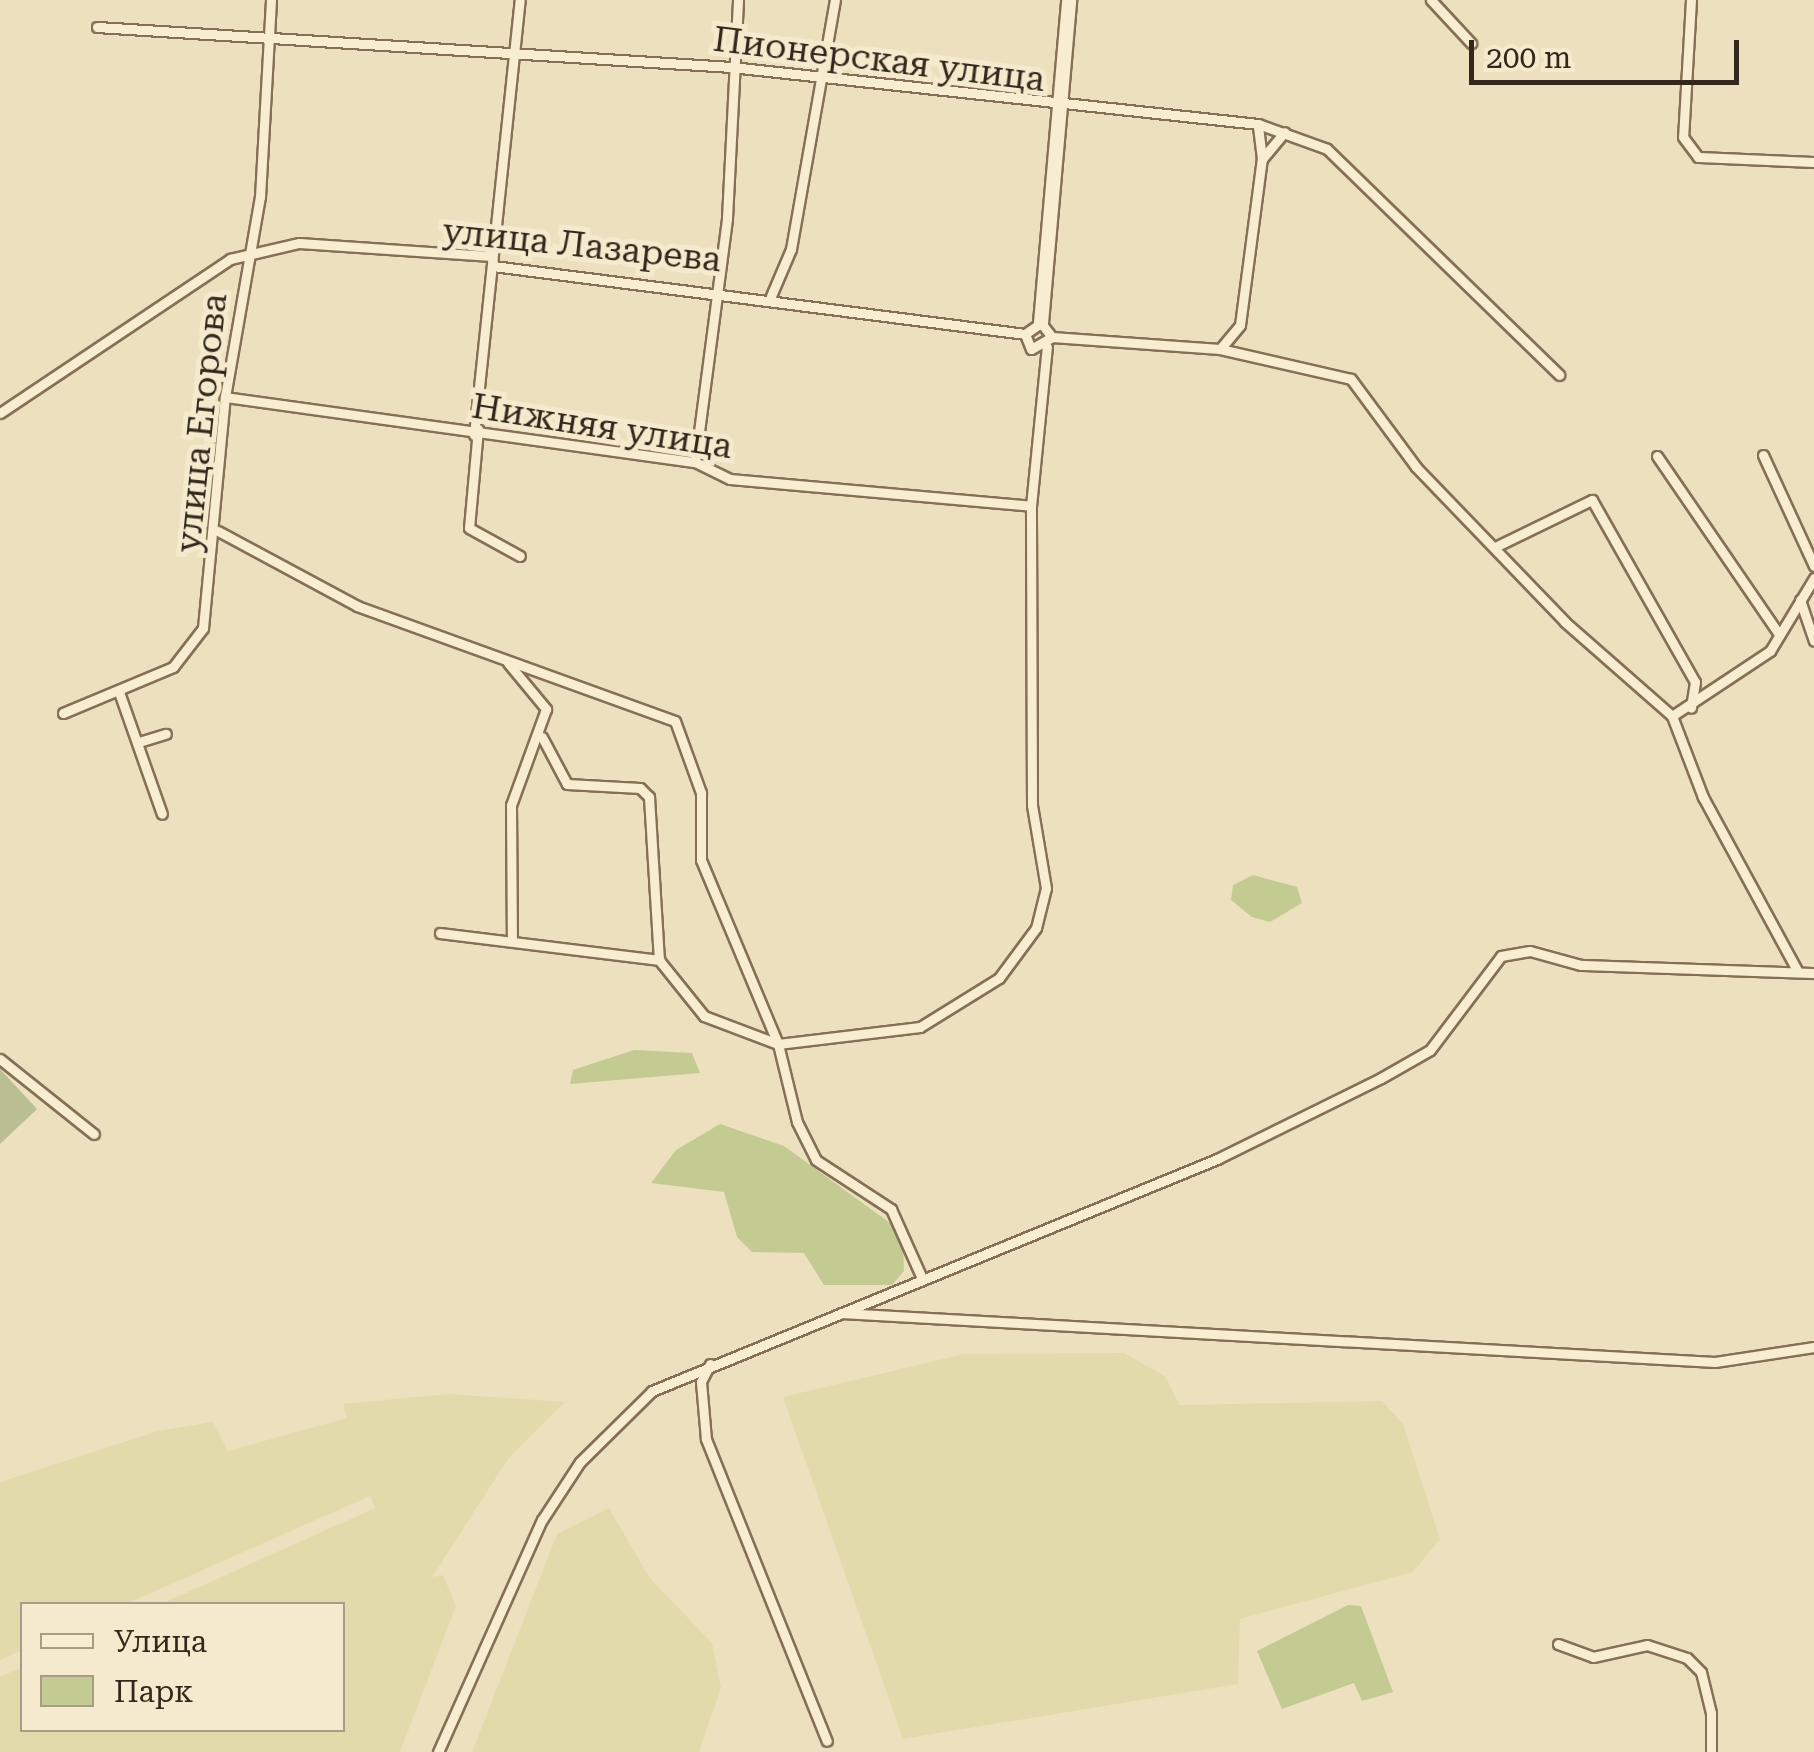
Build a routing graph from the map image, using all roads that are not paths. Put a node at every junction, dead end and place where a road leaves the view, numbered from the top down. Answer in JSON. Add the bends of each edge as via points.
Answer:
{"nodes":[{"id":1,"x":272,"y":0,"type":"edge"},
{"id":2,"x":520,"y":0,"type":"edge"},
{"id":3,"x":738,"y":0,"type":"edge"},
{"id":4,"x":835,"y":0,"type":"edge"},
{"id":5,"x":1069,"y":0,"type":"edge"},
{"id":6,"x":1431,"y":0,"type":"edge"},
{"id":7,"x":1691,"y":0,"type":"edge"},
{"id":8,"x":97,"y":27,"type":"dead end"},
{"id":9,"x":270,"y":38,"type":"junction"},
{"id":10,"x":1471,"y":43,"type":"dead end"},
{"id":11,"x":513,"y":60,"type":"junction"},
{"id":12,"x":731,"y":67,"type":"junction"},
{"id":13,"x":825,"y":75,"type":"junction"},
{"id":14,"x":1057,"y":108,"type":"junction"},
{"id":15,"x":1258,"y":124,"type":"junction"},
{"id":16,"x":1285,"y":132,"type":"junction"},
{"id":17,"x":1262,"y":159,"type":"junction"},
{"id":18,"x":1814,"y":162,"type":"edge"},
{"id":19,"x":254,"y":251,"type":"junction"},
{"id":20,"x":493,"y":261,"type":"junction"},
{"id":21,"x":711,"y":288,"type":"junction"},
{"id":22,"x":771,"y":296,"type":"junction"},
{"id":23,"x":1040,"y":323,"type":"junction"},
{"id":24,"x":1024,"y":334,"type":"junction"},
{"id":25,"x":1052,"y":337,"type":"junction"},
{"id":26,"x":1047,"y":348,"type":"junction"},
{"id":27,"x":1220,"y":349,"type":"junction"},
{"id":28,"x":1559,"y":375,"type":"dead end"},
{"id":29,"x":226,"y":398,"type":"junction"},
{"id":30,"x":0,"y":412,"type":"edge"},
{"id":31,"x":476,"y":434,"type":"junction"},
{"id":32,"x":1764,"y":454,"type":"dead end"},
{"id":33,"x":1657,"y":456,"type":"dead end"},
{"id":34,"x":695,"y":462,"type":"junction"},
{"id":35,"x":1031,"y":506,"type":"junction"},
{"id":36,"x":218,"y":531,"type":"junction"},
{"id":37,"x":1495,"y":547,"type":"junction"},
{"id":38,"x":520,"y":556,"type":"dead end"},
{"id":39,"x":1814,"y":566,"type":"edge"},
{"id":40,"x":1814,"y":578,"type":"edge"},
{"id":41,"x":1800,"y":600,"type":"junction"},
{"id":42,"x":1779,"y":634,"type":"junction"},
{"id":43,"x":1814,"y":642,"type":"edge"},
{"id":44,"x":495,"y":654,"type":"junction"},
{"id":45,"x":119,"y":692,"type":"junction"},
{"id":46,"x":1690,"y":708,"type":"junction"},
{"id":47,"x":64,"y":713,"type":"dead end"},
{"id":48,"x":1672,"y":716,"type":"junction"},
{"id":49,"x":166,"y":734,"type":"dead end"},
{"id":50,"x":542,"y":737,"type":"junction"},
{"id":51,"x":140,"y":742,"type":"junction"},
{"id":52,"x":162,"y":814,"type":"dead end"},
{"id":53,"x":440,"y":933,"type":"dead end"},
{"id":54,"x":512,"y":937,"type":"junction"},
{"id":55,"x":659,"y":960,"type":"junction"},
{"id":56,"x":1797,"y":970,"type":"junction"},
{"id":57,"x":1814,"y":973,"type":"edge"},
{"id":58,"x":778,"y":1044,"type":"junction"},
{"id":59,"x":0,"y":1060,"type":"edge"},
{"id":60,"x":94,"y":1134,"type":"dead end"},
{"id":61,"x":922,"y":1276,"type":"junction"},
{"id":62,"x":841,"y":1313,"type":"junction"},
{"id":63,"x":1814,"y":1347,"type":"edge"},
{"id":64,"x":710,"y":1364,"type":"junction"},
{"id":65,"x":1558,"y":1644,"type":"dead end"},
{"id":66,"x":827,"y":1741,"type":"dead end"},
{"id":67,"x":438,"y":1752,"type":"edge"},
{"id":68,"x":1710,"y":1752,"type":"edge"}],
"edges":[{"from":1,"to":9,"type":"street","name":"улица Егорова"},
{"from":2,"to":11,"type":"street"},
{"from":3,"to":12,"type":"street"},
{"from":4,"to":13,"type":"street"},
{"from":5,"to":14,"type":"street"},
{"from":6,"to":10,"type":"street"},
{"from":7,"to":18,"type":"street","via":[[1684,137],[1698,157]]},
{"from":8,"to":9,"type":"street","name":"Пионерская улица"},
{"from":9,"to":11,"type":"street","name":"Пионерская улица"},
{"from":9,"to":19,"type":"street","name":"улица Егорова","via":[[260,197],[247,234]]},
{"from":11,"to":12,"type":"street","name":"Пионерская улица"},
{"from":11,"to":20,"type":"street"},
{"from":12,"to":13,"type":"street","name":"Пионерская улица"},
{"from":12,"to":21,"type":"street","via":[[727,218]]},
{"from":13,"to":14,"type":"street","name":"Пионерская улица"},
{"from":13,"to":22,"type":"street","via":[[790,249]]},
{"from":14,"to":15,"type":"street","name":"Пионерская улица"},
{"from":14,"to":23,"type":"street"},
{"from":15,"to":16,"type":"street","name":"Пионерская улица"},
{"from":15,"to":17,"type":"street"},
{"from":16,"to":17,"type":"street"},
{"from":16,"to":28,"type":"street","name":"Пионерская улица","via":[[1327,148]]},
{"from":17,"to":27,"type":"street","via":[[1240,325]]},
{"from":19,"to":20,"type":"street","name":"улица Лазарева","via":[[299,242]]},
{"from":19,"to":29,"type":"street","name":"улица Егорова"},
{"from":19,"to":30,"type":"street","name":"улица Лазарева","via":[[198,278]]},
{"from":20,"to":21,"type":"street","name":"улица Лазарева"},
{"from":20,"to":31,"type":"street"},
{"from":21,"to":22,"type":"street","name":"улица Лазарева"},
{"from":21,"to":34,"type":"street"},
{"from":22,"to":24,"type":"street","name":"улица Лазарева"},
{"from":23,"to":24,"type":"street"},
{"from":23,"to":25,"type":"street"},
{"from":24,"to":26,"type":"street","via":[[1031,348]]},
{"from":25,"to":26,"type":"street"},
{"from":25,"to":27,"type":"street"},
{"from":26,"to":35,"type":"street"},
{"from":27,"to":37,"type":"street","via":[[1350,378],[1416,467]]},
{"from":29,"to":31,"type":"street","name":"Нижняя улица"},
{"from":29,"to":36,"type":"street","name":"улица Егорова"},
{"from":31,"to":34,"type":"street","name":"Нижняя улица"},
{"from":31,"to":38,"type":"street","via":[[469,528]]},
{"from":32,"to":39,"type":"street"},
{"from":33,"to":42,"type":"street"},
{"from":34,"to":35,"type":"street","name":"Нижняя улица","via":[[730,479]]},
{"from":35,"to":58,"type":"street","via":[[1032,805],[1046,888],[1036,928],[999,978],[957,1012],[920,1026]]},
{"from":36,"to":44,"type":"street","via":[[357,606]]},
{"from":36,"to":45,"type":"street","name":"улица Егорова","via":[[203,628],[174,668]]},
{"from":37,"to":46,"type":"street","via":[[1592,500],[1695,682]]},
{"from":37,"to":48,"type":"street"},
{"from":40,"to":41,"type":"street"},
{"from":41,"to":42,"type":"street"},
{"from":41,"to":43,"type":"street"},
{"from":42,"to":46,"type":"street","via":[[1770,651]]},
{"from":44,"to":50,"type":"street","via":[[540,692]]},
{"from":44,"to":58,"type":"street","via":[[675,721],[688,736],[687,772],[702,793],[701,860]]},
{"from":45,"to":47,"type":"street","name":"улица Егорова"},
{"from":45,"to":51,"type":"street"},
{"from":46,"to":48,"type":"street"},
{"from":48,"to":56,"type":"street","via":[[1704,797]]},
{"from":49,"to":51,"type":"street"},
{"from":50,"to":54,"type":"street","via":[[511,805]]},
{"from":50,"to":55,"type":"street","via":[[567,784],[640,788],[649,797]]},
{"from":51,"to":52,"type":"street"},
{"from":53,"to":54,"type":"street"},
{"from":54,"to":55,"type":"street","via":[[611,960]]},
{"from":55,"to":58,"type":"street","via":[[704,1016]]},
{"from":56,"to":57,"type":"street"},
{"from":56,"to":61,"type":"street","via":[[1581,965],[1530,950],[1501,956],[1430,1050],[1380,1078],[1218,1159]]},
{"from":58,"to":61,"type":"street","via":[[816,1160],[891,1209]]},
{"from":59,"to":60,"type":"street"},
{"from":61,"to":62,"type":"street"},
{"from":62,"to":63,"type":"street","via":[[1715,1362]]},
{"from":62,"to":64,"type":"street"},
{"from":64,"to":66,"type":"street","via":[[701,1382],[706,1439]]},
{"from":64,"to":67,"type":"street","via":[[652,1392],[580,1462],[542,1520]]},
{"from":65,"to":68,"type":"street","via":[[1593,1657],[1648,1645],[1688,1658],[1708,1699]]}]}
